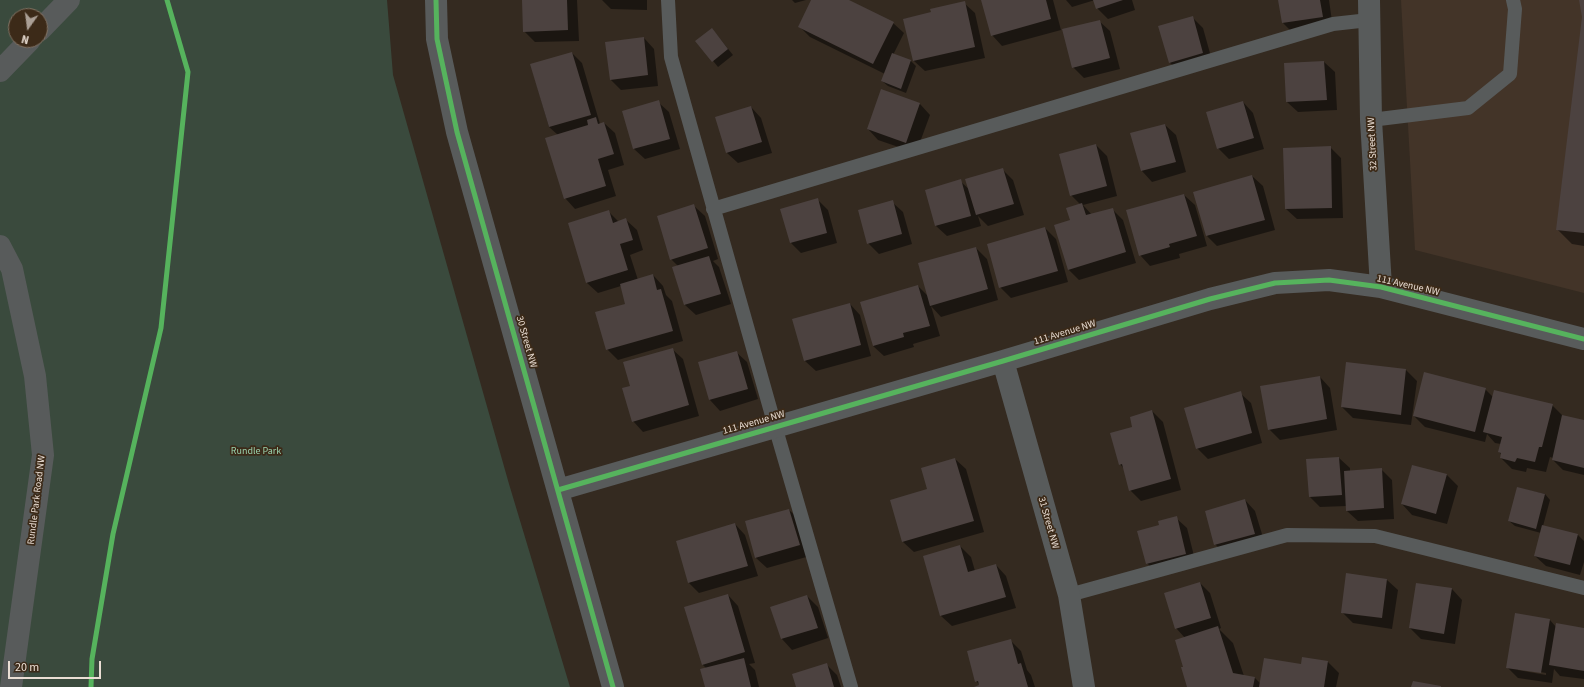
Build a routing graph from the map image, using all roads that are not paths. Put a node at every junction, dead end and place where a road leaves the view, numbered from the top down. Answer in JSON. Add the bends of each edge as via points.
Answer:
{"nodes":[{"id":1,"x":69,"y":0,"type":"edge"},
{"id":2,"x":436,"y":0,"type":"edge"},
{"id":3,"x":668,"y":0,"type":"edge"},
{"id":4,"x":1513,"y":0,"type":"edge"},
{"id":5,"x":1369,"y":10,"type":"edge"},
{"id":6,"x":48,"y":22,"type":"edge"},
{"id":7,"x":22,"y":48,"type":"edge"},
{"id":8,"x":0,"y":70,"type":"edge"},
{"id":9,"x":1371,"y":120,"type":"junction"},
{"id":10,"x":713,"y":208,"type":"junction"},
{"id":11,"x":0,"y":246,"type":"edge"},
{"id":12,"x":1381,"y":287,"type":"junction"},
{"id":13,"x":1584,"y":339,"type":"edge"},
{"id":14,"x":1003,"y":361,"type":"junction"},
{"id":15,"x":775,"y":426,"type":"junction"},
{"id":16,"x":558,"y":490,"type":"junction"},
{"id":17,"x":1584,"y":588,"type":"edge"},
{"id":18,"x":1069,"y":595,"type":"junction"},
{"id":19,"x":11,"y":687,"type":"edge"},
{"id":20,"x":613,"y":687,"type":"edge"},
{"id":21,"x":851,"y":687,"type":"edge"},
{"id":22,"x":1084,"y":687,"type":"edge"}],
"edges":[{"from":1,"to":6,"type":"street"},
{"from":2,"to":16,"type":"street","name":"30 Street NW","via":[[437,39],[458,132]]},
{"from":3,"to":10,"type":"lane","via":[[671,57]]},
{"from":4,"to":9,"type":"lane","via":[[1515,9],[1510,74],[1468,108]]},
{"from":5,"to":9,"type":"street","name":"32 Street NW"},
{"from":5,"to":10,"type":"lane","via":[[1333,24]]},
{"from":7,"to":8,"type":"street"},
{"from":9,"to":12,"type":"street","name":"32 Street NW"},
{"from":10,"to":15,"type":"lane"},
{"from":11,"to":19,"type":"street","name":"Rundle Park Road NW","via":[[12,269],[35,376],[43,455]]},
{"from":12,"to":13,"type":"street","name":"111 Avenue NW"},
{"from":12,"to":14,"type":"street","name":"111 Avenue NW","via":[[1329,280],[1275,283],[1210,299]]},
{"from":14,"to":15,"type":"street","name":"111 Avenue NW"},
{"from":14,"to":18,"type":"street","name":"31 Street NW"},
{"from":15,"to":16,"type":"street","name":"111 Avenue NW"},
{"from":15,"to":21,"type":"lane"},
{"from":16,"to":20,"type":"street","name":"30 Street NW"},
{"from":17,"to":18,"type":"lane","via":[[1375,536],[1288,534]]},
{"from":18,"to":22,"type":"street","name":"31 Street NW"}]}
